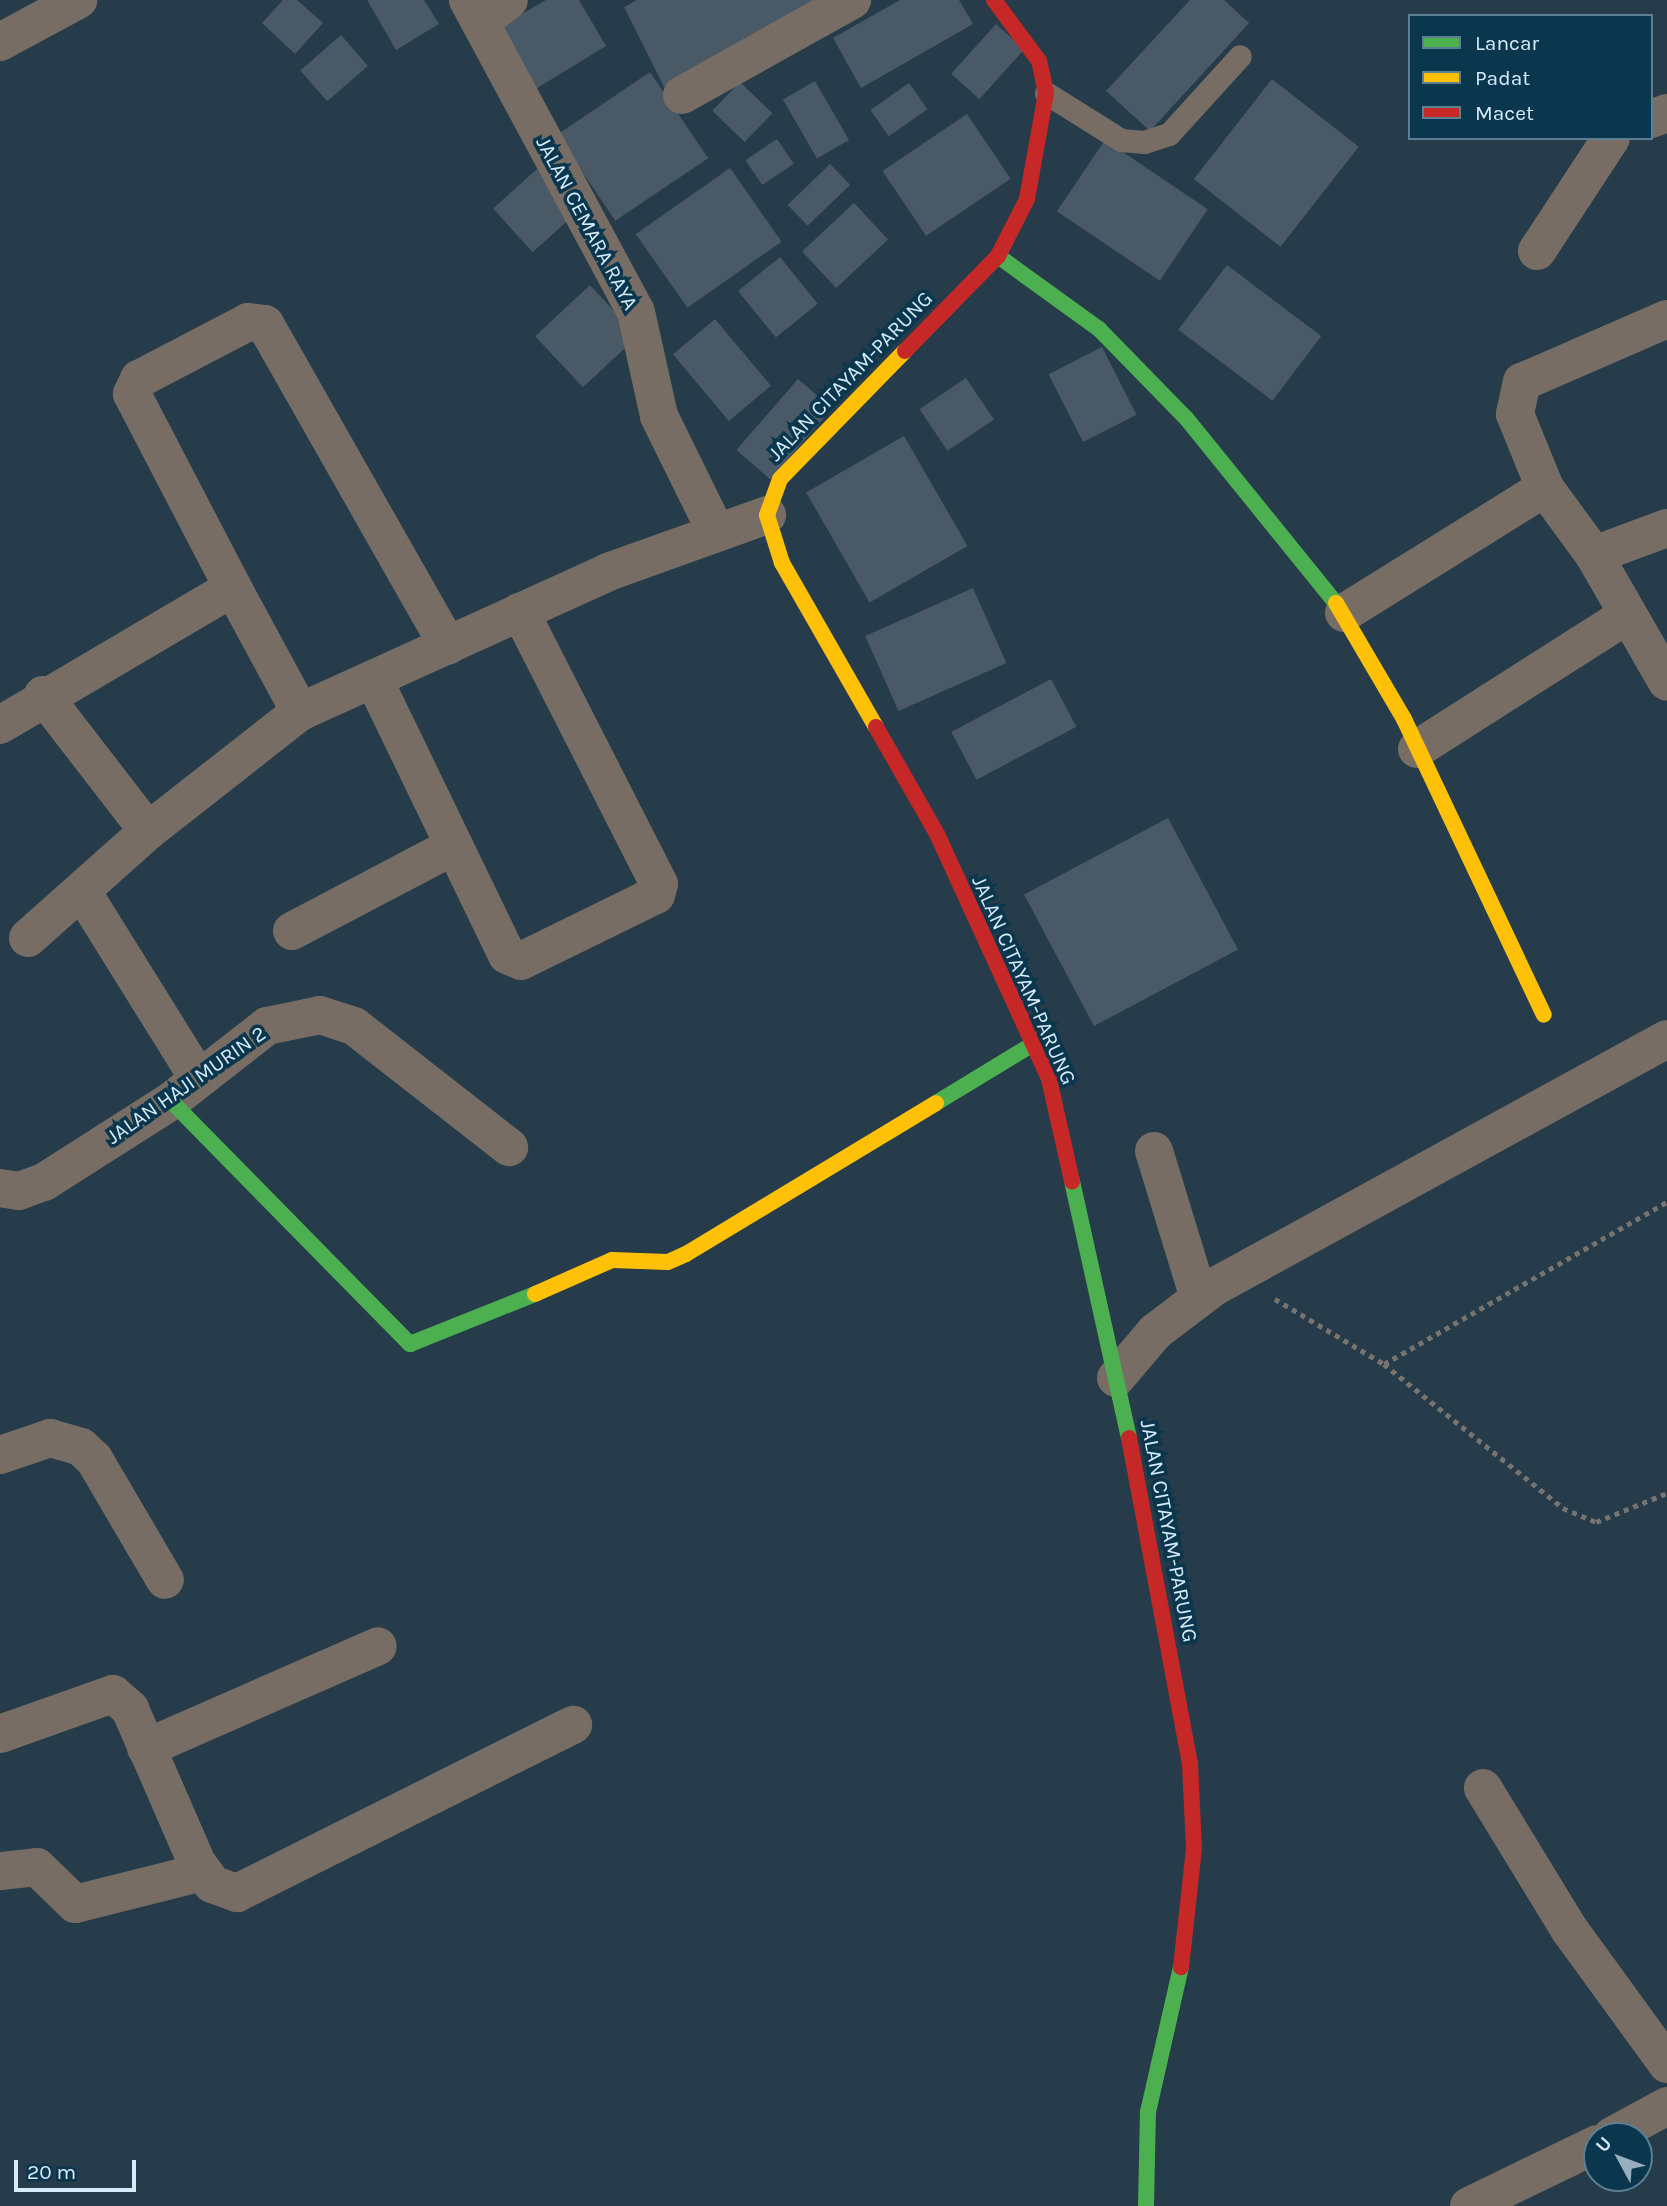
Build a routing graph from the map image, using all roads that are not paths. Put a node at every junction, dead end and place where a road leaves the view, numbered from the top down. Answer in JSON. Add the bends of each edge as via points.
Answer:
{"nodes":[{"id":1,"x":78,"y":0,"type":"edge"},
{"id":2,"x":852,"y":0,"type":"edge"},
{"id":3,"x":994,"y":0,"type":"edge"},
{"id":4,"x":486,"y":7,"type":"edge"},
{"id":5,"x":4,"y":34,"type":"edge"},
{"id":6,"x":1240,"y":56,"type":"dead end"},
{"id":7,"x":1046,"y":93,"type":"junction"},
{"id":8,"x":682,"y":95,"type":"dead end"},
{"id":9,"x":1610,"y":140,"type":"edge"},
{"id":10,"x":1537,"y":251,"type":"dead end"},
{"id":11,"x":998,"y":256,"type":"junction"},
{"id":12,"x":1667,"y":318,"type":"edge"},
{"id":13,"x":1545,"y":488,"type":"junction"},
{"id":14,"x":767,"y":515,"type":"junction"},
{"id":15,"x":1667,"y":528,"type":"edge"},
{"id":16,"x":716,"y":532,"type":"junction"},
{"id":17,"x":1594,"y":555,"type":"junction"},
{"id":18,"x":233,"y":588,"type":"junction"},
{"id":19,"x":520,"y":611,"type":"junction"},
{"id":20,"x":1344,"y":613,"type":"junction"},
{"id":21,"x":1627,"y":615,"type":"junction"},
{"id":22,"x":448,"y":646,"type":"junction"},
{"id":23,"x":374,"y":680,"type":"junction"},
{"id":24,"x":1667,"y":682,"type":"edge"},
{"id":25,"x":43,"y":695,"type":"junction"},
{"id":26,"x":300,"y":712,"type":"junction"},
{"id":27,"x":0,"y":725,"type":"edge"},
{"id":28,"x":1417,"y":749,"type":"junction"},
{"id":29,"x":148,"y":831,"type":"junction"},
{"id":30,"x":454,"y":846,"type":"junction"},
{"id":31,"x":83,"y":893,"type":"junction"},
{"id":32,"x":292,"y":931,"type":"dead end"},
{"id":33,"x":28,"y":938,"type":"dead end"},
{"id":34,"x":1544,"y":1015,"type":"dead end"},
{"id":35,"x":1667,"y":1039,"type":"edge"},
{"id":36,"x":1033,"y":1044,"type":"junction"},
{"id":37,"x":185,"y":1090,"type":"junction"},
{"id":38,"x":509,"y":1147,"type":"dead end"},
{"id":39,"x":1154,"y":1151,"type":"dead end"},
{"id":40,"x":0,"y":1188,"type":"edge"},
{"id":41,"x":1199,"y":1297,"type":"junction"},
{"id":42,"x":1116,"y":1378,"type":"junction"},
{"id":43,"x":0,"y":1455,"type":"edge"},
{"id":44,"x":165,"y":1580,"type":"dead end"},
{"id":45,"x":378,"y":1646,"type":"dead end"},
{"id":46,"x":573,"y":1725,"type":"dead end"},
{"id":47,"x":0,"y":1734,"type":"edge"},
{"id":48,"x":146,"y":1748,"type":"junction"},
{"id":49,"x":1483,"y":1788,"type":"dead end"},
{"id":50,"x":0,"y":1871,"type":"edge"},
{"id":51,"x":202,"y":1872,"type":"junction"},
{"id":52,"x":1667,"y":2064,"type":"edge"},
{"id":53,"x":1667,"y":2106,"type":"edge"},
{"id":54,"x":1638,"y":2122,"type":"edge"},
{"id":55,"x":1583,"y":2151,"type":"edge"},
{"id":56,"x":1146,"y":2206,"type":"edge"},
{"id":57,"x":1469,"y":2206,"type":"edge"}],
"edges":[{"from":1,"to":5,"type":"street"},
{"from":2,"to":8,"type":"street"},
{"from":3,"to":7,"type":"street","name":"JALAN CITAYAM-PARUNG","via":[[1039,61]]},
{"from":4,"to":16,"type":"street","name":"JALAN CEMARA RAYA","via":[[636,312],[659,416]]},
{"from":6,"to":7,"type":"lane","via":[[1169,134],[1144,142],[1121,140]]},
{"from":7,"to":11,"type":"street","name":"JALAN CITAYAM-PARUNG","via":[[1027,199]]},
{"from":9,"to":10,"type":"street"},
{"from":11,"to":14,"type":"street","name":"JALAN CITAYAM-PARUNG","via":[[780,479]]},
{"from":11,"to":20,"type":"street","via":[[1099,329],[1186,418]]},
{"from":12,"to":13,"type":"street","via":[[1522,382],[1515,414]]},
{"from":13,"to":17,"type":"street"},
{"from":13,"to":20,"type":"street"},
{"from":14,"to":16,"type":"street"},
{"from":14,"to":36,"type":"street","name":"JALAN CITAYAM-PARUNG","via":[[782,563],[937,834]]},
{"from":15,"to":17,"type":"street"},
{"from":16,"to":19,"type":"street"},
{"from":17,"to":21,"type":"street"},
{"from":18,"to":22,"type":"street","via":[[132,394],[139,379],[248,322],[265,324]]},
{"from":18,"to":25,"type":"street"},
{"from":18,"to":26,"type":"street"},
{"from":19,"to":22,"type":"street"},
{"from":19,"to":30,"type":"street","via":[[656,875],[656,895],[513,960]]},
{"from":20,"to":28,"type":"street"},
{"from":21,"to":24,"type":"street"},
{"from":21,"to":28,"type":"street"},
{"from":22,"to":23,"type":"street"},
{"from":23,"to":26,"type":"street"},
{"from":23,"to":30,"type":"street"},
{"from":25,"to":27,"type":"street"},
{"from":25,"to":29,"type":"street"},
{"from":26,"to":29,"type":"street"},
{"from":28,"to":34,"type":"street"},
{"from":29,"to":31,"type":"street"},
{"from":30,"to":32,"type":"street"},
{"from":31,"to":33,"type":"street"},
{"from":31,"to":37,"type":"street"},
{"from":35,"to":41,"type":"street"},
{"from":36,"to":37,"type":"street","via":[[677,1258],[612,1260],[428,1342],[410,1344]]},
{"from":36,"to":42,"type":"street","name":"JALAN CITAYAM-PARUNG","via":[[1049,1079]]},
{"from":37,"to":38,"type":"street","name":"JALAN HAJI MURIN 2","via":[[267,1026],[320,1015],[354,1026]]},
{"from":37,"to":40,"type":"street","name":"JALAN HAJI MURIN 2","via":[[44,1182],[19,1191]]},
{"from":39,"to":41,"type":"street"},
{"from":41,"to":42,"type":"street","via":[[1155,1332]]},
{"from":42,"to":56,"type":"street","name":"JALAN CITAYAM-PARUNG","via":[[1158,1568],[1191,1764],[1194,1848],[1186,1946],[1148,2112]]},
{"from":43,"to":44,"type":"street","via":[[50,1438],[81,1447],[94,1459]]},
{"from":45,"to":48,"type":"street"},
{"from":46,"to":51,"type":"street","via":[[237,1893],[212,1884]]},
{"from":47,"to":48,"type":"street","via":[[113,1694],[130,1709]]},
{"from":48,"to":51,"type":"street"},
{"from":49,"to":52,"type":"street","via":[[1562,1919]]},
{"from":50,"to":51,"type":"street","via":[[37,1867],[75,1903]]},
{"from":53,"to":54,"type":"street"},
{"from":55,"to":57,"type":"street"}]}
